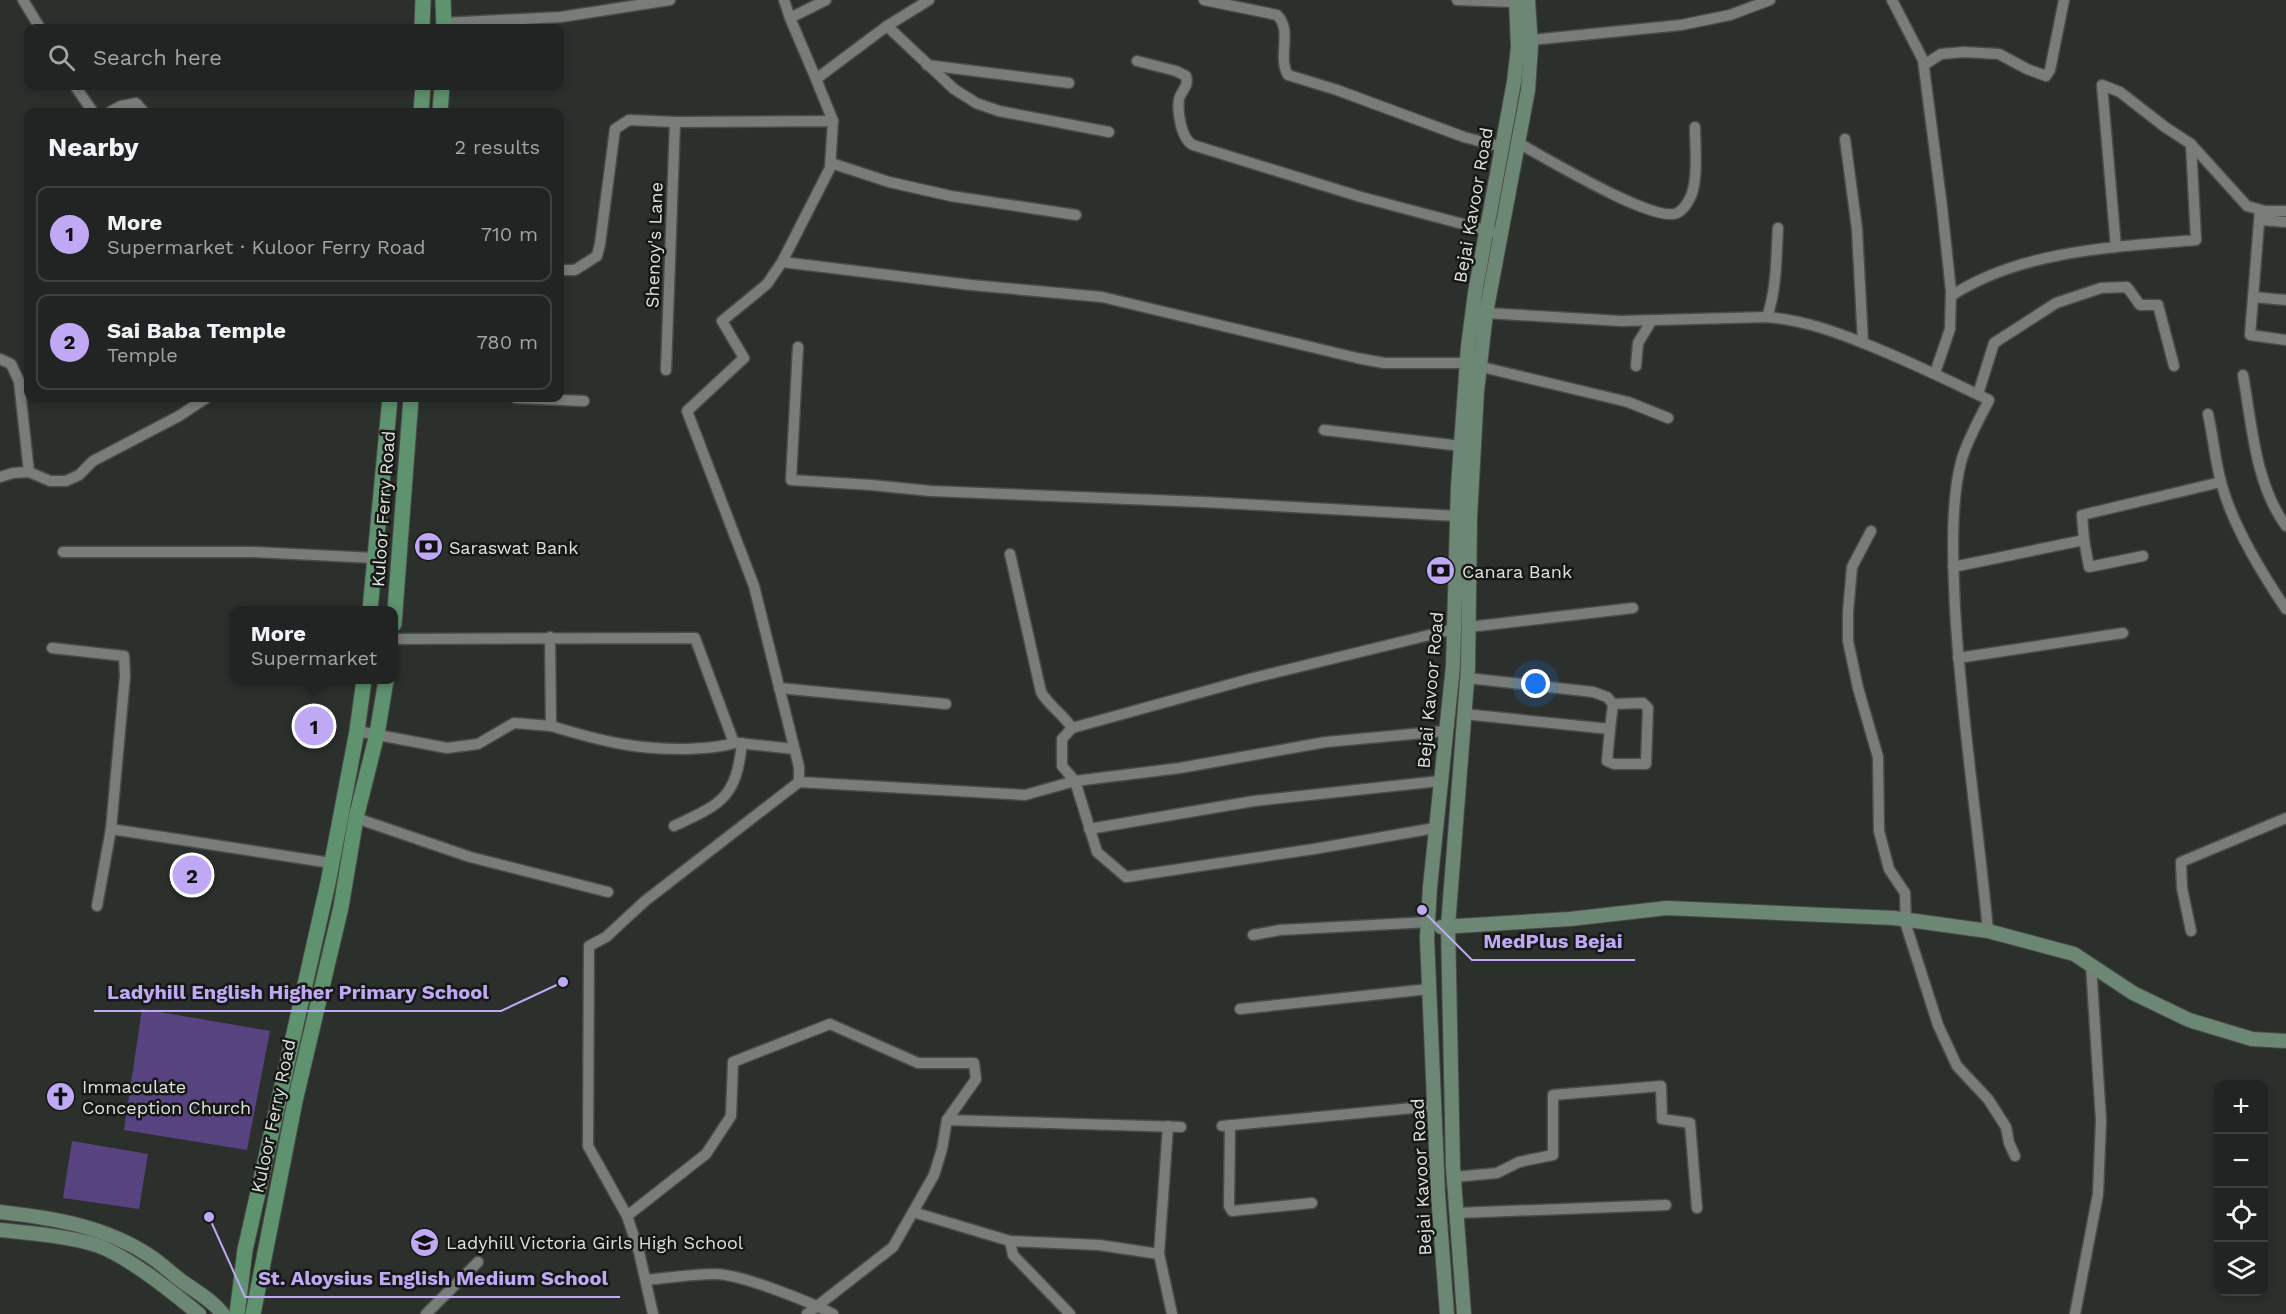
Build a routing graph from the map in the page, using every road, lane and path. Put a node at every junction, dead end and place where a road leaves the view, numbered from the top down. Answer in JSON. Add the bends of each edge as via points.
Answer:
{"nodes":[{"id":1,"x":23,"y":0,"type":"edge"},
{"id":2,"x":423,"y":0,"type":"edge"},
{"id":3,"x":443,"y":0,"type":"edge"},
{"id":4,"x":670,"y":0,"type":"edge"},
{"id":5,"x":784,"y":0,"type":"edge"},
{"id":6,"x":826,"y":0,"type":"edge"},
{"id":7,"x":929,"y":0,"type":"edge"},
{"id":8,"x":1204,"y":0,"type":"edge"},
{"id":9,"x":1457,"y":0,"type":"edge"},
{"id":10,"x":1770,"y":0,"type":"edge"},
{"id":11,"x":1892,"y":0,"type":"edge"},
{"id":12,"x":2064,"y":0,"type":"edge"},
{"id":13,"x":1520,"y":1,"type":"edge"},
{"id":14,"x":790,"y":18,"type":"junction"},
{"id":15,"x":38,"y":24,"type":"edge"},
{"id":16,"x":422,"y":24,"type":"edge"},
{"id":17,"x":444,"y":24,"type":"edge"},
{"id":18,"x":470,"y":24,"type":"edge"},
{"id":19,"x":887,"y":27,"type":"junction"},
{"id":20,"x":1531,"y":40,"type":"junction"},
{"id":21,"x":1137,"y":61,"type":"dead end"},
{"id":22,"x":927,"y":65,"type":"junction"},
{"id":23,"x":1924,"y":65,"type":"junction"},
{"id":24,"x":816,"y":79,"type":"junction"},
{"id":25,"x":1069,"y":83,"type":"dead end"},
{"id":26,"x":78,"y":90,"type":"edge"},
{"id":27,"x":423,"y":90,"type":"edge"},
{"id":28,"x":442,"y":90,"type":"edge"},
{"id":29,"x":90,"y":108,"type":"edge"},
{"id":30,"x":117,"y":108,"type":"edge"},
{"id":31,"x":140,"y":108,"type":"edge"},
{"id":32,"x":421,"y":108,"type":"edge"},
{"id":33,"x":440,"y":108,"type":"edge"},
{"id":34,"x":833,"y":121,"type":"junction"},
{"id":35,"x":675,"y":122,"type":"junction"},
{"id":36,"x":1695,"y":127,"type":"dead end"},
{"id":37,"x":1109,"y":132,"type":"dead end"},
{"id":38,"x":1845,"y":139,"type":"dead end"},
{"id":39,"x":1518,"y":143,"type":"junction"},
{"id":40,"x":2191,"y":144,"type":"junction"},
{"id":41,"x":1502,"y":147,"type":"junction"},
{"id":42,"x":831,"y":163,"type":"junction"},
{"id":43,"x":2286,"y":210,"type":"edge"},
{"id":44,"x":1076,"y":215,"type":"dead end"},
{"id":45,"x":2260,"y":215,"type":"junction"},
{"id":46,"x":2286,"y":222,"type":"edge"},
{"id":47,"x":1778,"y":228,"type":"dead end"},
{"id":48,"x":1487,"y":231,"type":"junction"},
{"id":49,"x":1502,"y":234,"type":"junction"},
{"id":50,"x":2116,"y":247,"type":"junction"},
{"id":51,"x":782,"y":262,"type":"junction"},
{"id":52,"x":564,"y":270,"type":"edge"},
{"id":53,"x":1951,"y":296,"type":"junction"},
{"id":54,"x":2253,"y":297,"type":"junction"},
{"id":55,"x":2286,"y":300,"type":"edge"},
{"id":56,"x":1486,"y":313,"type":"junction"},
{"id":57,"x":1767,"y":317,"type":"junction"},
{"id":58,"x":1652,"y":320,"type":"junction"},
{"id":59,"x":2286,"y":340,"type":"edge"},
{"id":60,"x":1863,"y":343,"type":"junction"},
{"id":61,"x":798,"y":347,"type":"dead end"},
{"id":62,"x":0,"y":359,"type":"edge"},
{"id":63,"x":1473,"y":361,"type":"junction"},
{"id":64,"x":1636,"y":366,"type":"dead end"},
{"id":65,"x":2174,"y":366,"type":"dead end"},
{"id":66,"x":666,"y":370,"type":"dead end"},
{"id":67,"x":1935,"y":373,"type":"junction"},
{"id":68,"x":2243,"y":375,"type":"dead end"},
{"id":69,"x":1978,"y":394,"type":"junction"},
{"id":70,"x":564,"y":400,"type":"edge"},
{"id":71,"x":584,"y":401,"type":"dead end"},
{"id":72,"x":390,"y":402,"type":"edge"},
{"id":73,"x":411,"y":402,"type":"edge"},
{"id":74,"x":189,"y":403,"type":"edge"},
{"id":75,"x":2208,"y":414,"type":"dead end"},
{"id":76,"x":1668,"y":418,"type":"dead end"},
{"id":77,"x":1324,"y":430,"type":"dead end"},
{"id":78,"x":1461,"y":446,"type":"junction"},
{"id":79,"x":29,"y":472,"type":"junction"},
{"id":80,"x":0,"y":477,"type":"edge"},
{"id":81,"x":2221,"y":482,"type":"junction"},
{"id":82,"x":1457,"y":516,"type":"junction"},
{"id":83,"x":2286,"y":526,"type":"edge"},
{"id":84,"x":1871,"y":531,"type":"dead end"},
{"id":85,"x":2084,"y":540,"type":"junction"},
{"id":86,"x":63,"y":552,"type":"dead end"},
{"id":87,"x":1010,"y":554,"type":"dead end"},
{"id":88,"x":2144,"y":556,"type":"dead end"},
{"id":89,"x":375,"y":558,"type":"junction"},
{"id":90,"x":1953,"y":567,"type":"junction"},
{"id":91,"x":370,"y":606,"type":"edge"},
{"id":92,"x":394,"y":606,"type":"edge"},
{"id":93,"x":1633,"y":608,"type":"dead end"},
{"id":94,"x":2286,"y":609,"type":"edge"},
{"id":95,"x":1472,"y":627,"type":"junction"},
{"id":96,"x":1454,"y":629,"type":"junction"},
{"id":97,"x":2123,"y":633,"type":"dead end"},
{"id":98,"x":550,"y":637,"type":"junction"},
{"id":99,"x":398,"y":639,"type":"edge"},
{"id":100,"x":52,"y":648,"type":"dead end"},
{"id":101,"x":1958,"y":658,"type":"junction"},
{"id":102,"x":1467,"y":678,"type":"junction"},
{"id":103,"x":363,"y":684,"type":"edge"},
{"id":104,"x":385,"y":684,"type":"edge"},
{"id":105,"x":779,"y":688,"type":"junction"},
{"id":106,"x":946,"y":704,"type":"dead end"},
{"id":107,"x":1613,"y":704,"type":"junction"},
{"id":108,"x":1464,"y":714,"type":"junction"},
{"id":109,"x":551,"y":726,"type":"junction"},
{"id":110,"x":1072,"y":728,"type":"junction"},
{"id":111,"x":1610,"y":729,"type":"junction"},
{"id":112,"x":357,"y":731,"type":"junction"},
{"id":113,"x":1445,"y":732,"type":"junction"},
{"id":114,"x":377,"y":734,"type":"junction"},
{"id":115,"x":738,"y":743,"type":"junction"},
{"id":116,"x":794,"y":749,"type":"junction"},
{"id":117,"x":1075,"y":781,"type":"junction"},
{"id":118,"x":1440,"y":781,"type":"junction"},
{"id":119,"x":799,"y":782,"type":"junction"},
{"id":120,"x":356,"y":818,"type":"junction"},
{"id":121,"x":2286,"y":818,"type":"edge"},
{"id":122,"x":674,"y":826,"type":"dead end"},
{"id":123,"x":111,"y":828,"type":"junction"},
{"id":124,"x":1436,"y":828,"type":"junction"},
{"id":125,"x":1089,"y":830,"type":"junction"},
{"id":126,"x":331,"y":863,"type":"junction"},
{"id":127,"x":608,"y":892,"type":"dead end"},
{"id":128,"x":97,"y":906,"type":"dead end"},
{"id":129,"x":1907,"y":920,"type":"junction"},
{"id":130,"x":1429,"y":924,"type":"junction"},
{"id":131,"x":1448,"y":926,"type":"junction"},
{"id":132,"x":1988,"y":931,"type":"junction"},
{"id":133,"x":2191,"y":931,"type":"dead end"},
{"id":134,"x":1253,"y":935,"type":"dead end"},
{"id":135,"x":2091,"y":965,"type":"junction"},
{"id":136,"x":1430,"y":989,"type":"junction"},
{"id":137,"x":1240,"y":1009,"type":"dead end"},
{"id":138,"x":2286,"y":1041,"type":"edge"},
{"id":139,"x":1434,"y":1106,"type":"junction"},
{"id":140,"x":947,"y":1120,"type":"junction"},
{"id":141,"x":1168,"y":1126,"type":"junction"},
{"id":142,"x":1181,"y":1127,"type":"dead end"},
{"id":143,"x":2015,"y":1156,"type":"dead end"},
{"id":144,"x":1454,"y":1177,"type":"junction"},
{"id":145,"x":1312,"y":1203,"type":"dead end"},
{"id":146,"x":1666,"y":1205,"type":"dead end"},
{"id":147,"x":1697,"y":1208,"type":"dead end"},
{"id":148,"x":0,"y":1212,"type":"edge"},
{"id":149,"x":913,"y":1212,"type":"junction"},
{"id":150,"x":1456,"y":1213,"type":"junction"},
{"id":151,"x":627,"y":1216,"type":"junction"},
{"id":152,"x":42,"y":1217,"type":"junction"},
{"id":153,"x":0,"y":1230,"type":"edge"},
{"id":154,"x":39,"y":1234,"type":"junction"},
{"id":155,"x":1010,"y":1241,"type":"junction"},
{"id":156,"x":1159,"y":1254,"type":"junction"},
{"id":157,"x":478,"y":1262,"type":"dead end"},
{"id":158,"x":646,"y":1280,"type":"junction"},
{"id":159,"x":816,"y":1305,"type":"junction"},
{"id":160,"x":199,"y":1314,"type":"edge"},
{"id":161,"x":223,"y":1314,"type":"edge"},
{"id":162,"x":237,"y":1314,"type":"edge"},
{"id":163,"x":254,"y":1314,"type":"edge"},
{"id":164,"x":426,"y":1314,"type":"edge"},
{"id":165,"x":653,"y":1314,"type":"edge"},
{"id":166,"x":807,"y":1314,"type":"edge"},
{"id":167,"x":833,"y":1314,"type":"edge"},
{"id":168,"x":1070,"y":1314,"type":"edge"},
{"id":169,"x":1172,"y":1314,"type":"edge"},
{"id":170,"x":1447,"y":1314,"type":"edge"},
{"id":171,"x":1464,"y":1314,"type":"edge"},
{"id":172,"x":2075,"y":1314,"type":"edge"}],
"edges":[{"from":1,"to":15,"type":"street"},
{"from":2,"to":16,"type":"main road"},
{"from":3,"to":17,"type":"main road"},
{"from":4,"to":18,"type":"street","via":[[561,17]]},
{"from":5,"to":14,"type":"street"},
{"from":6,"to":14,"type":"street"},
{"from":7,"to":19,"type":"street"},
{"from":8,"to":41,"type":"street","via":[[1280,17],[1288,75]]},
{"from":9,"to":13,"type":"street"},
{"from":10,"to":20,"type":"street","via":[[1730,15],[1681,25]]},
{"from":11,"to":23,"type":"street"},
{"from":12,"to":23,"type":"street","via":[[2046,76],[1999,54],[1941,54]]},
{"from":13,"to":20,"type":"main road","name":"Bejai Kavoor Road"},
{"from":13,"to":41,"type":"main road","name":"Bejai Kavoor Road","via":[[1518,47]]},
{"from":14,"to":24,"type":"street"},
{"from":19,"to":22,"type":"street"},
{"from":19,"to":24,"type":"street"},
{"from":20,"to":39,"type":"main road","name":"Bejai Kavoor Road","via":[[1528,90]]},
{"from":21,"to":48,"type":"street","via":[[1186,76],[1179,107],[1188,143]]},
{"from":22,"to":25,"type":"street"},
{"from":22,"to":37,"type":"street","via":[[959,93],[986,108]]},
{"from":23,"to":53,"type":"street"},
{"from":24,"to":34,"type":"street"},
{"from":26,"to":29,"type":"street"},
{"from":27,"to":32,"type":"main road"},
{"from":28,"to":33,"type":"main road"},
{"from":30,"to":31,"type":"street","via":[[136,103]]},
{"from":34,"to":35,"type":"street"},
{"from":34,"to":42,"type":"street"},
{"from":35,"to":52,"type":"street","via":[[629,120],[615,129],[597,256],[575,270]]},
{"from":35,"to":66,"type":"street","name":"Shenoy's Lane"},
{"from":36,"to":39,"type":"street","via":[[1691,198],[1670,215],[1629,202]]},
{"from":38,"to":60,"type":"street","via":[[1857,229]]},
{"from":39,"to":49,"type":"main road","name":"Bejai Kavoor Road"},
{"from":40,"to":45,"type":"street","via":[[2247,206]]},
{"from":40,"to":50,"type":"street","via":[[2196,240]]},
{"from":40,"to":50,"type":"street","via":[[2120,92],[2102,85]]},
{"from":41,"to":48,"type":"main road","name":"Bejai Kavoor Road"},
{"from":42,"to":44,"type":"street","via":[[951,196]]},
{"from":42,"to":51,"type":"street"},
{"from":43,"to":45,"type":"street"},
{"from":45,"to":46,"type":"street"},
{"from":45,"to":54,"type":"street"},
{"from":47,"to":57,"type":"street","via":[[1775,285]]},
{"from":48,"to":49,"type":"street"},
{"from":48,"to":63,"type":"main road","name":"Bejai Kavoor Road","via":[[1475,293]]},
{"from":49,"to":56,"type":"main road","name":"Bejai Kavoor Road"},
{"from":50,"to":53,"type":"street","via":[[2058,254],[1968,284]]},
{"from":51,"to":63,"type":"street","via":[[1102,297],[1384,363]]},
{"from":51,"to":105,"type":"street","via":[[767,284],[722,321],[744,358],[687,411],[754,586]]},
{"from":53,"to":67,"type":"street","via":[[1950,328]]},
{"from":54,"to":55,"type":"street"},
{"from":54,"to":59,"type":"street","via":[[2250,335]]},
{"from":56,"to":58,"type":"street"},
{"from":56,"to":63,"type":"main road","name":"Bejai Kavoor Road"},
{"from":57,"to":58,"type":"street"},
{"from":57,"to":60,"type":"street","via":[[1814,324]]},
{"from":58,"to":64,"type":"street","via":[[1638,343]]},
{"from":60,"to":67,"type":"street"},
{"from":61,"to":82,"type":"street","via":[[791,480],[931,491]]},
{"from":62,"to":79,"type":"street","via":[[11,364],[20,381]]},
{"from":63,"to":76,"type":"street","via":[[1628,402]]},
{"from":63,"to":78,"type":"main road","name":"Bejai Kavoor Road"},
{"from":63,"to":95,"type":"main road","name":"Bejai Kavoor Road"},
{"from":65,"to":69,"type":"street","via":[[2158,305],[2140,305],[2127,287],[2101,288],[2056,303],[1994,344]]},
{"from":67,"to":69,"type":"street"},
{"from":68,"to":83,"type":"street","via":[[2263,481]]},
{"from":69,"to":90,"type":"street","via":[[1989,399],[1960,464]]},
{"from":70,"to":71,"type":"street"},
{"from":72,"to":89,"type":"main road","name":"Kuloor Ferry Road"},
{"from":73,"to":92,"type":"main road","name":"Kuloor Ferry Road"},
{"from":74,"to":79,"type":"street","via":[[66,481],[50,481]]},
{"from":75,"to":81,"type":"street"},
{"from":77,"to":78,"type":"street"},
{"from":78,"to":82,"type":"main road","name":"Bejai Kavoor Road"},
{"from":79,"to":80,"type":"street"},
{"from":81,"to":85,"type":"street","via":[[2082,515]]},
{"from":81,"to":94,"type":"street","via":[[2257,566]]},
{"from":82,"to":96,"type":"main road","name":"Bejai Kavoor Road"},
{"from":84,"to":129,"type":"street","via":[[1852,567],[1848,641],[1878,757],[1879,831],[1889,869],[1905,893]]},
{"from":85,"to":88,"type":"street","via":[[2090,567]]},
{"from":85,"to":90,"type":"street"},
{"from":86,"to":89,"type":"street","via":[[253,552]]},
{"from":87,"to":110,"type":"street","via":[[1041,692]]},
{"from":89,"to":91,"type":"main road","name":"Kuloor Ferry Road"},
{"from":90,"to":101,"type":"street"},
{"from":93,"to":95,"type":"street"},
{"from":95,"to":102,"type":"main road","name":"Bejai Kavoor Road"},
{"from":96,"to":110,"type":"street"},
{"from":96,"to":113,"type":"main road","name":"Bejai Kavoor Road"},
{"from":97,"to":101,"type":"street"},
{"from":98,"to":99,"type":"street"},
{"from":98,"to":109,"type":"street"},
{"from":98,"to":115,"type":"street","via":[[695,638]]},
{"from":100,"to":123,"type":"street","via":[[124,656]]},
{"from":101,"to":132,"type":"street"},
{"from":102,"to":107,"type":"street","via":[[1593,692]]},
{"from":102,"to":108,"type":"main road","name":"Bejai Kavoor Road"},
{"from":103,"to":112,"type":"main road","name":"Kuloor Ferry Road"},
{"from":104,"to":114,"type":"main road","name":"Kuloor Ferry Road"},
{"from":105,"to":106,"type":"street"},
{"from":105,"to":116,"type":"street"},
{"from":107,"to":111,"type":"street"},
{"from":107,"to":111,"type":"street","via":[[1643,703],[1648,708],[1645,765],[1607,761]]},
{"from":108,"to":111,"type":"street"},
{"from":108,"to":131,"type":"main road","name":"Bejai Kavoor Road"},
{"from":109,"to":114,"type":"street","via":[[514,723],[478,744],[447,748]]},
{"from":109,"to":115,"type":"street","via":[[605,743],[656,750],[721,748]]},
{"from":110,"to":117,"type":"street","via":[[1062,739],[1062,766]]},
{"from":112,"to":114,"type":"street"},
{"from":112,"to":126,"type":"main road","name":"Kuloor Ferry Road"},
{"from":113,"to":117,"type":"street","via":[[1326,742],[1180,768]]},
{"from":113,"to":118,"type":"main road","name":"Bejai Kavoor Road"},
{"from":114,"to":120,"type":"main road","name":"Kuloor Ferry Road"},
{"from":115,"to":116,"type":"street"},
{"from":115,"to":122,"type":"street","via":[[740,766],[733,788],[714,807]]},
{"from":116,"to":119,"type":"street"},
{"from":117,"to":119,"type":"street","via":[[1025,795]]},
{"from":117,"to":125,"type":"street"},
{"from":118,"to":124,"type":"main road","name":"Bejai Kavoor Road"},
{"from":118,"to":125,"type":"street","via":[[1254,801]]},
{"from":119,"to":151,"type":"street","via":[[645,901],[606,937],[589,945],[588,1146]]},
{"from":120,"to":127,"type":"street","via":[[470,856]]},
{"from":120,"to":163,"type":"main road","name":"Kuloor Ferry Road","via":[[341,907],[295,1101]]},
{"from":121,"to":133,"type":"street","via":[[2181,862]]},
{"from":123,"to":126,"type":"street"},
{"from":123,"to":128,"type":"street"},
{"from":124,"to":125,"type":"street","via":[[1126,877],[1097,852]]},
{"from":124,"to":130,"type":"main road","name":"Bejai Kavoor Road"},
{"from":126,"to":162,"type":"main road","name":"Kuloor Ferry Road","via":[[245,1250]]},
{"from":129,"to":131,"type":"main road","via":[[1667,908],[1570,919]]},
{"from":129,"to":132,"type":"main road"},
{"from":129,"to":143,"type":"street","via":[[1938,1026],[1957,1066],[1988,1099],[2006,1126]]},
{"from":130,"to":131,"type":"main road"},
{"from":130,"to":134,"type":"street","via":[[1280,930]]},
{"from":130,"to":136,"type":"main road","name":"Bejai Kavoor Road"},
{"from":131,"to":144,"type":"main road","name":"Bejai Kavoor Road"},
{"from":132,"to":135,"type":"main road","via":[[2074,954]]},
{"from":135,"to":138,"type":"main road","via":[[2133,993],[2189,1020],[2252,1039]]},
{"from":135,"to":172,"type":"street","via":[[2101,1120],[2098,1194]]},
{"from":136,"to":137,"type":"street"},
{"from":136,"to":139,"type":"main road","name":"Bejai Kavoor Road"},
{"from":139,"to":145,"type":"street","via":[[1226,1125],[1232,1210]]},
{"from":139,"to":170,"type":"main road","name":"Bejai Kavoor Road"},
{"from":140,"to":141,"type":"street"},
{"from":140,"to":149,"type":"street","via":[[934,1175]]},
{"from":140,"to":151,"type":"street","via":[[976,1079],[974,1064],[918,1064],[830,1024],[733,1062],[731,1116],[706,1154]]},
{"from":141,"to":142,"type":"street"},
{"from":141,"to":156,"type":"street"},
{"from":144,"to":147,"type":"street","via":[[1497,1173],[1519,1162],[1553,1155],[1553,1095],[1661,1086],[1662,1119],[1690,1123]]},
{"from":144,"to":150,"type":"main road","name":"Bejai Kavoor Road"},
{"from":146,"to":150,"type":"street"},
{"from":148,"to":152,"type":"main road"},
{"from":149,"to":155,"type":"street"},
{"from":149,"to":159,"type":"street","via":[[893,1247]]},
{"from":150,"to":171,"type":"main road","name":"Bejai Kavoor Road"},
{"from":151,"to":158,"type":"street"},
{"from":152,"to":154,"type":"main road"},
{"from":152,"to":161,"type":"main road","via":[[97,1229],[124,1241],[209,1299]]},
{"from":153,"to":154,"type":"main road"},
{"from":154,"to":160,"type":"main road","via":[[96,1245],[147,1275]]},
{"from":155,"to":156,"type":"street","via":[[1088,1244]]},
{"from":155,"to":168,"type":"street","via":[[1013,1255]]},
{"from":156,"to":169,"type":"street"},
{"from":157,"to":164,"type":"street"},
{"from":158,"to":159,"type":"street","via":[[717,1274]]},
{"from":158,"to":165,"type":"street"},
{"from":159,"to":166,"type":"street"},
{"from":159,"to":167,"type":"street"}]}
